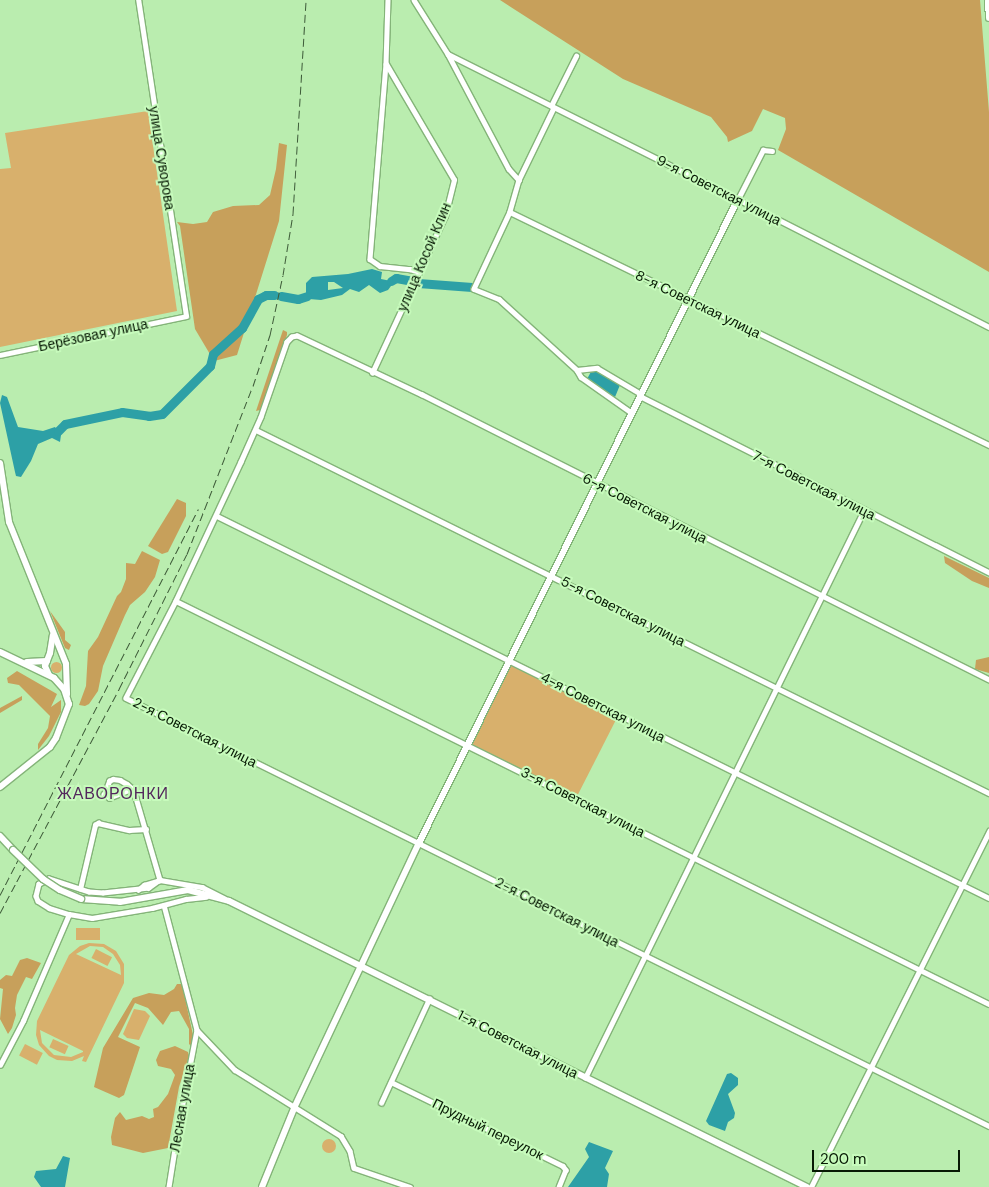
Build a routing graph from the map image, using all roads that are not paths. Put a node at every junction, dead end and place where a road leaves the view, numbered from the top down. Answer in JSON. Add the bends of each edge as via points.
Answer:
{"nodes":[{"id":1,"x":138,"y":0,"type":"edge"},
{"id":2,"x":388,"y":0,"type":"edge"},
{"id":3,"x":414,"y":0,"type":"edge"},
{"id":4,"x":988,"y":0,"type":"edge"},
{"id":5,"x":989,"y":17,"type":"edge"},
{"id":6,"x":448,"y":54,"type":"junction"},
{"id":7,"x":576,"y":56,"type":"dead end"},
{"id":8,"x":386,"y":64,"type":"junction"},
{"id":9,"x":553,"y":106,"type":"junction"},
{"id":10,"x":772,"y":151,"type":"dead end"},
{"id":11,"x":519,"y":180,"type":"junction"},
{"id":12,"x":738,"y":199,"type":"junction"},
{"id":13,"x":510,"y":212,"type":"junction"},
{"id":14,"x":420,"y":272,"type":"junction"},
{"id":15,"x":688,"y":300,"type":"junction"},
{"id":16,"x":186,"y":316,"type":"joint"},
{"id":17,"x":989,"y":327,"type":"edge"},
{"id":18,"x":0,"y":355,"type":"edge"},
{"id":19,"x":577,"y":370,"type":"junction"},
{"id":20,"x":372,"y":373,"type":"junction"},
{"id":21,"x":641,"y":395,"type":"junction"},
{"id":22,"x":632,"y":413,"type":"junction"},
{"id":23,"x":256,"y":430,"type":"junction"},
{"id":24,"x":989,"y":445,"type":"edge"},
{"id":25,"x":0,"y":464,"type":"edge"},
{"id":26,"x":597,"y":484,"type":"junction"},
{"id":27,"x":864,"y":510,"type":"junction"},
{"id":28,"x":217,"y":516,"type":"junction"},
{"id":29,"x":989,"y":572,"type":"edge"},
{"id":30,"x":552,"y":575,"type":"junction"},
{"id":31,"x":822,"y":597,"type":"junction"},
{"id":32,"x":176,"y":601,"type":"junction"},
{"id":33,"x":53,"y":632,"type":"junction"},
{"id":34,"x":0,"y":652,"type":"edge"},
{"id":35,"x":16,"y":659,"type":"junction"},
{"id":36,"x":48,"y":660,"type":"junction"},
{"id":37,"x":510,"y":660,"type":"junction"},
{"id":38,"x":65,"y":661,"type":"junction"},
{"id":39,"x":66,"y":671,"type":"junction"},
{"id":40,"x":52,"y":676,"type":"junction"},
{"id":41,"x":989,"y":680,"type":"edge"},
{"id":42,"x":778,"y":689,"type":"junction"},
{"id":43,"x":67,"y":694,"type":"junction"},
{"id":44,"x":469,"y":745,"type":"junction"},
{"id":45,"x":736,"y":773,"type":"junction"},
{"id":46,"x":0,"y":787,"type":"edge"},
{"id":47,"x":132,"y":789,"type":"junction"},
{"id":48,"x":989,"y":793,"type":"edge"},
{"id":49,"x":146,"y":829,"type":"junction"},
{"id":50,"x":989,"y":831,"type":"edge"},
{"id":51,"x":0,"y":836,"type":"edge"},
{"id":52,"x":419,"y":843,"type":"junction"},
{"id":53,"x":694,"y":858,"type":"junction"},
{"id":54,"x":160,"y":880,"type":"junction"},
{"id":55,"x":962,"y":885,"type":"junction"},
{"id":56,"x":80,"y":889,"type":"junction"},
{"id":57,"x":989,"y":898,"type":"edge"},
{"id":58,"x":229,"y":901,"type":"junction"},
{"id":59,"x":164,"y":905,"type":"junction"},
{"id":60,"x":69,"y":914,"type":"junction"},
{"id":61,"x":644,"y":956,"type":"junction"},
{"id":62,"x":361,"y":966,"type":"junction"},
{"id":63,"x":919,"y":970,"type":"junction"},
{"id":64,"x":429,"y":999,"type":"junction"},
{"id":65,"x":989,"y":1004,"type":"edge"},
{"id":66,"x":197,"y":1030,"type":"junction"},
{"id":67,"x":0,"y":1065,"type":"edge"},
{"id":68,"x":870,"y":1067,"type":"junction"},
{"id":69,"x":585,"y":1078,"type":"junction"},
{"id":70,"x":391,"y":1082,"type":"junction"},
{"id":71,"x":382,"y":1103,"type":"dead end"},
{"id":72,"x":295,"y":1106,"type":"junction"},
{"id":73,"x":989,"y":1126,"type":"edge"},
{"id":74,"x":169,"y":1187,"type":"edge"},
{"id":75,"x":262,"y":1187,"type":"edge"},
{"id":76,"x":410,"y":1187,"type":"edge"},
{"id":77,"x":559,"y":1187,"type":"edge"},
{"id":78,"x":807,"y":1187,"type":"edge"},
{"id":79,"x":812,"y":1187,"type":"edge"}],
"edges":[{"from":1,"to":16,"type":"street","name":"улица Суворова"},
{"from":2,"to":8,"type":"street"},
{"from":3,"to":6,"type":"street"},
{"from":4,"to":5,"type":"main road"},
{"from":6,"to":9,"type":"street","name":"9-я Советская улица"},
{"from":6,"to":11,"type":"street","via":[[508,169]]},
{"from":7,"to":9,"type":"street"},
{"from":8,"to":14,"type":"street","name":"улица Косой Клин","via":[[454,180],[445,216]]},
{"from":8,"to":14,"type":"street","via":[[370,259],[380,266]]},
{"from":9,"to":11,"type":"street"},
{"from":9,"to":12,"type":"street","name":"9-я Советская улица"},
{"from":10,"to":12,"type":"street","via":[[763,150]]},
{"from":11,"to":13,"type":"street"},
{"from":12,"to":15,"type":"street"},
{"from":12,"to":17,"type":"street","name":"9-я Советская улица"},
{"from":13,"to":15,"type":"street","name":"8-я Советская улица"},
{"from":13,"to":19,"type":"street","via":[[474,289],[499,299]]},
{"from":14,"to":20,"type":"street","name":"улица Косой Клин"},
{"from":15,"to":21,"type":"street"},
{"from":15,"to":24,"type":"street","name":"8-я Советская улица"},
{"from":16,"to":18,"type":"street","name":"Берёзовая улица"},
{"from":19,"to":21,"type":"street","name":"7-я Советская улица","via":[[596,368]]},
{"from":19,"to":22,"type":"street"},
{"from":20,"to":23,"type":"street","name":"6-я Советская улица","via":[[301,337],[292,337],[287,342]]},
{"from":20,"to":26,"type":"street","name":"6-я Советская улица"},
{"from":21,"to":22,"type":"street"},
{"from":21,"to":27,"type":"street","name":"7-я Советская улица"},
{"from":22,"to":26,"type":"street"},
{"from":23,"to":28,"type":"street"},
{"from":23,"to":30,"type":"street","name":"5-я Советская улица"},
{"from":25,"to":33,"type":"street","via":[[9,522]]},
{"from":26,"to":30,"type":"street"},
{"from":26,"to":31,"type":"street","name":"6-я Советская улица"},
{"from":27,"to":29,"type":"street","name":"7-я Советская улица"},
{"from":27,"to":31,"type":"street"},
{"from":28,"to":32,"type":"street"},
{"from":28,"to":37,"type":"street","name":"4-я Советская улица"},
{"from":30,"to":37,"type":"street"},
{"from":30,"to":42,"type":"street","name":"5-я Советская улица"},
{"from":31,"to":41,"type":"street","name":"6-я Советская улица"},
{"from":31,"to":42,"type":"street"},
{"from":32,"to":44,"type":"street","name":"3-я Советская улица"},
{"from":32,"to":52,"type":"street","name":"2-я Советская улица","via":[[126,698]]},
{"from":33,"to":36,"type":"street"},
{"from":33,"to":38,"type":"street"},
{"from":34,"to":35,"type":"street"},
{"from":35,"to":36,"type":"street","via":[[32,663]]},
{"from":35,"to":40,"type":"street"},
{"from":36,"to":38,"type":"street","via":[[56,656]]},
{"from":36,"to":40,"type":"street","via":[[46,670]]},
{"from":37,"to":44,"type":"street"},
{"from":37,"to":45,"type":"street","name":"4-я Советская улица"},
{"from":38,"to":39,"type":"street"},
{"from":39,"to":40,"type":"street"},
{"from":39,"to":43,"type":"street"},
{"from":40,"to":43,"type":"street"},
{"from":42,"to":45,"type":"street"},
{"from":42,"to":48,"type":"street","name":"5-я Советская улица"},
{"from":43,"to":46,"type":"street","via":[[67,711],[53,742]]},
{"from":44,"to":52,"type":"street"},
{"from":44,"to":53,"type":"street","name":"3-я Советская улица"},
{"from":45,"to":53,"type":"street"},
{"from":45,"to":55,"type":"street","name":"4-я Советская улица"},
{"from":47,"to":47,"type":"street","via":[[110,798],[104,795],[109,781],[113,779]]},
{"from":47,"to":49,"type":"street"},
{"from":49,"to":54,"type":"street"},
{"from":49,"to":56,"type":"street","via":[[95,825]]},
{"from":50,"to":55,"type":"street"},
{"from":51,"to":58,"type":"street","name":"1-я Советская улица","bridge":true,"via":[[43,879],[80,899],[120,902],[188,890]]},
{"from":52,"to":61,"type":"street","name":"2-я Советская улица"},
{"from":52,"to":62,"type":"street"},
{"from":53,"to":61,"type":"street"},
{"from":53,"to":63,"type":"street","name":"3-я Советская улица"},
{"from":54,"to":56,"type":"street","via":[[138,890],[103,893]]},
{"from":54,"to":58,"type":"street","via":[[202,887]]},
{"from":55,"to":57,"type":"street","name":"4-я Советская улица"},
{"from":55,"to":63,"type":"street"},
{"from":56,"to":60,"type":"street","via":[[49,879],[37,888],[36,896],[42,904]]},
{"from":58,"to":59,"type":"street","via":[[203,896]]},
{"from":58,"to":62,"type":"street","name":"1-я Советская улица"},
{"from":59,"to":60,"type":"street","via":[[106,916]]},
{"from":59,"to":66,"type":"street","name":"Лесная улица"},
{"from":60,"to":67,"type":"street","via":[[23,1021]]},
{"from":61,"to":68,"type":"street","name":"2-я Советская улица"},
{"from":61,"to":69,"type":"street"},
{"from":62,"to":64,"type":"street","name":"1-я Советская улица"},
{"from":62,"to":72,"type":"street"},
{"from":63,"to":65,"type":"street","name":"3-я Советская улица"},
{"from":63,"to":68,"type":"street"},
{"from":64,"to":69,"type":"street","name":"1-я Советская улица"},
{"from":64,"to":70,"type":"street"},
{"from":66,"to":72,"type":"street","name":"Лесная улица","via":[[235,1070]]},
{"from":66,"to":74,"type":"street","name":"Лесная улица"},
{"from":68,"to":73,"type":"street","name":"2-я Советская улица"},
{"from":68,"to":79,"type":"street"},
{"from":69,"to":78,"type":"street","name":"1-я Советская улица"},
{"from":70,"to":71,"type":"street"},
{"from":70,"to":77,"type":"street","name":"Прудный переулок","via":[[564,1166],[566,1170]]},
{"from":72,"to":75,"type":"street"},
{"from":72,"to":76,"type":"street","name":"Лесная улица","via":[[341,1136],[350,1151],[354,1168]]}]}
